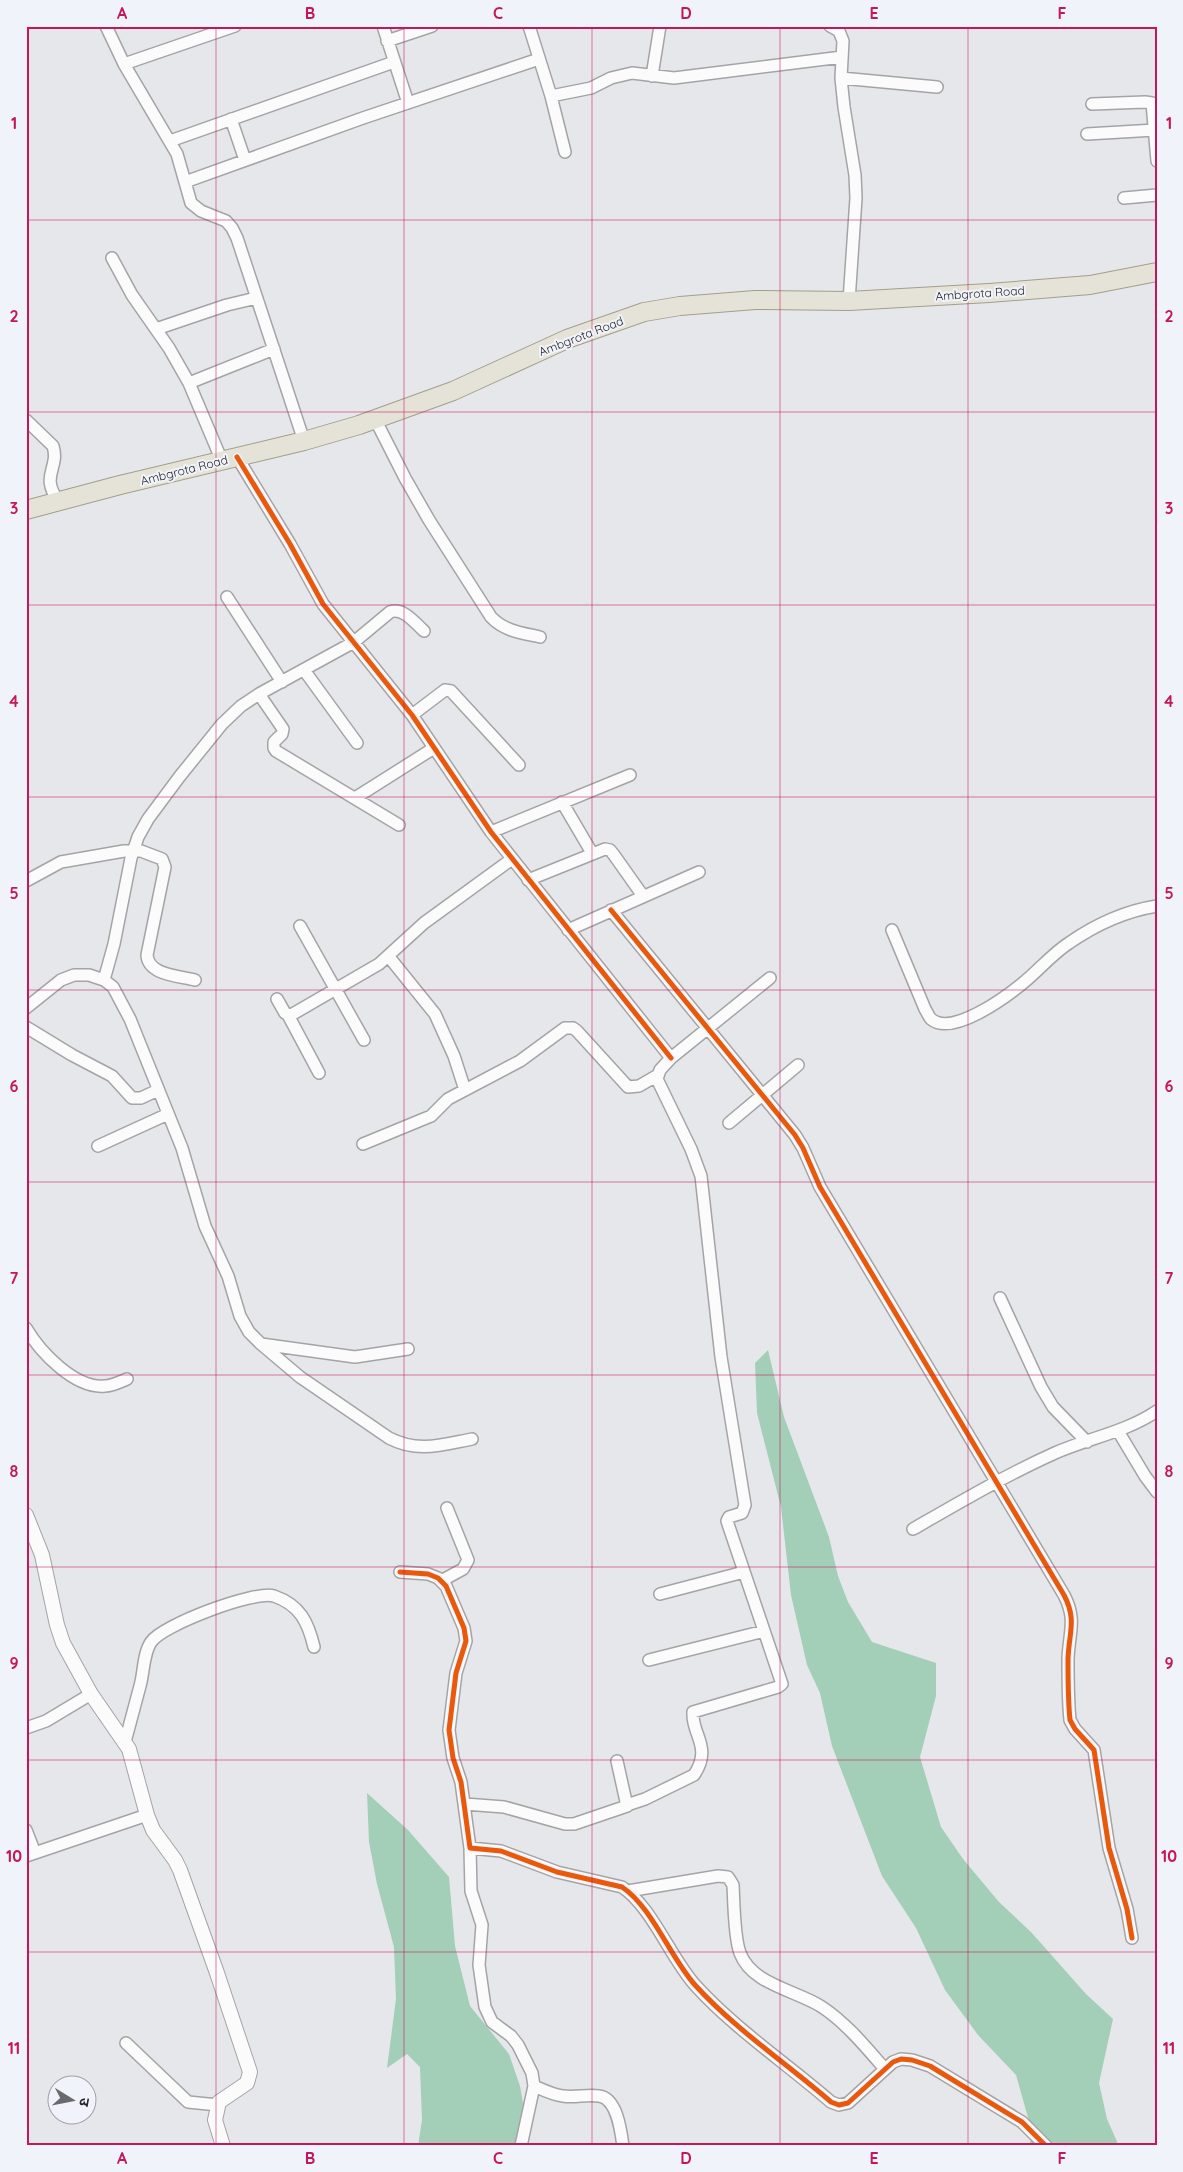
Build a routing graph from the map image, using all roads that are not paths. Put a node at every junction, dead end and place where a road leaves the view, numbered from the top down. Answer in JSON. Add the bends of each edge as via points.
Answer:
{"nodes":[{"id":1,"x":106,"y":26,"type":"edge"},
{"id":2,"x":234,"y":26,"type":"edge"},
{"id":3,"x":383,"y":26,"type":"edge"},
{"id":4,"x":432,"y":26,"type":"edge"},
{"id":5,"x":530,"y":26,"type":"edge"},
{"id":6,"x":660,"y":26,"type":"edge"},
{"id":7,"x":830,"y":26,"type":"edge"},
{"id":8,"x":845,"y":31,"type":"edge"},
{"id":9,"x":387,"y":41,"type":"junction"},
{"id":10,"x":842,"y":57,"type":"junction"},
{"id":11,"x":538,"y":59,"type":"junction"},
{"id":12,"x":394,"y":62,"type":"junction"},
{"id":13,"x":124,"y":64,"type":"junction"},
{"id":14,"x":652,"y":76,"type":"junction"},
{"id":15,"x":842,"y":78,"type":"junction"},
{"id":16,"x":937,"y":87,"type":"dead end"},
{"id":17,"x":551,"y":96,"type":"junction"},
{"id":18,"x":408,"y":103,"type":"junction"},
{"id":19,"x":1092,"y":104,"type":"dead end"},
{"id":20,"x":231,"y":119,"type":"junction"},
{"id":21,"x":1155,"y":130,"type":"junction"},
{"id":22,"x":1087,"y":134,"type":"dead end"},
{"id":23,"x":170,"y":141,"type":"junction"},
{"id":24,"x":564,"y":152,"type":"dead end"},
{"id":25,"x":245,"y":160,"type":"junction"},
{"id":26,"x":1157,"y":161,"type":"edge"},
{"id":27,"x":185,"y":182,"type":"junction"},
{"id":28,"x":1157,"y":195,"type":"edge"},
{"id":29,"x":1124,"y":198,"type":"dead end"},
{"id":30,"x":112,"y":258,"type":"dead end"},
{"id":31,"x":1157,"y":272,"type":"edge"},
{"id":32,"x":256,"y":298,"type":"junction"},
{"id":33,"x":848,"y":301,"type":"junction"},
{"id":34,"x":156,"y":329,"type":"junction"},
{"id":35,"x":274,"y":349,"type":"junction"},
{"id":36,"x":189,"y":383,"type":"junction"},
{"id":37,"x":375,"y":419,"type":"junction"},
{"id":38,"x":26,"y":420,"type":"edge"},
{"id":39,"x":304,"y":441,"type":"junction"},
{"id":40,"x":230,"y":459,"type":"junction"},
{"id":41,"x":59,"y":502,"type":"junction"},
{"id":42,"x":26,"y":510,"type":"edge"},
{"id":43,"x":227,"y":597,"type":"dead end"},
{"id":44,"x":424,"y":631,"type":"dead end"},
{"id":45,"x":540,"y":637,"type":"dead end"},
{"id":46,"x":354,"y":642,"type":"junction"},
{"id":47,"x":304,"y":670,"type":"junction"},
{"id":48,"x":282,"y":682,"type":"junction"},
{"id":49,"x":259,"y":694,"type":"junction"},
{"id":50,"x":412,"y":715,"type":"junction"},
{"id":51,"x":357,"y":744,"type":"dead end"},
{"id":52,"x":434,"y":748,"type":"junction"},
{"id":53,"x":518,"y":765,"type":"dead end"},
{"id":54,"x":630,"y":775,"type":"dead end"},
{"id":55,"x":355,"y":798,"type":"junction"},
{"id":56,"x":562,"y":802,"type":"junction"},
{"id":57,"x":398,"y":825,"type":"dead end"},
{"id":58,"x":491,"y":832,"type":"junction"},
{"id":59,"x":133,"y":850,"type":"junction"},
{"id":60,"x":592,"y":853,"type":"junction"},
{"id":61,"x":512,"y":859,"type":"junction"},
{"id":62,"x":699,"y":872,"type":"dead end"},
{"id":63,"x":528,"y":880,"type":"junction"},
{"id":64,"x":26,"y":881,"type":"edge"},
{"id":65,"x":643,"y":896,"type":"junction"},
{"id":66,"x":1157,"y":906,"type":"edge"},
{"id":67,"x":611,"y":910,"type":"junction"},
{"id":68,"x":300,"y":926,"type":"dead end"},
{"id":69,"x":568,"y":930,"type":"junction"},
{"id":70,"x":892,"y":930,"type":"dead end"},
{"id":71,"x":389,"y":957,"type":"junction"},
{"id":72,"x":770,"y":978,"type":"dead end"},
{"id":73,"x":104,"y":980,"type":"junction"},
{"id":74,"x":195,"y":980,"type":"dead end"},
{"id":75,"x":336,"y":989,"type":"junction"},
{"id":76,"x":277,"y":999,"type":"dead end"},
{"id":77,"x":26,"y":1008,"type":"edge"},
{"id":78,"x":288,"y":1015,"type":"junction"},
{"id":79,"x":26,"y":1027,"type":"edge"},
{"id":80,"x":708,"y":1029,"type":"junction"},
{"id":81,"x":364,"y":1040,"type":"dead end"},
{"id":82,"x":671,"y":1058,"type":"junction"},
{"id":83,"x":798,"y":1064,"type":"dead end"},
{"id":84,"x":319,"y":1073,"type":"dead end"},
{"id":85,"x":658,"y":1075,"type":"junction"},
{"id":86,"x":158,"y":1090,"type":"junction"},
{"id":87,"x":466,"y":1090,"type":"junction"},
{"id":88,"x":763,"y":1096,"type":"junction"},
{"id":89,"x":168,"y":1114,"type":"junction"},
{"id":90,"x":729,"y":1123,"type":"dead end"},
{"id":91,"x":363,"y":1144,"type":"dead end"},
{"id":92,"x":98,"y":1146,"type":"dead end"},
{"id":93,"x":1000,"y":1298,"type":"dead end"},
{"id":94,"x":26,"y":1328,"type":"edge"},
{"id":95,"x":260,"y":1344,"type":"junction"},
{"id":96,"x":408,"y":1349,"type":"dead end"},
{"id":97,"x":127,"y":1380,"type":"dead end"},
{"id":98,"x":1157,"y":1410,"type":"edge"},
{"id":99,"x":1118,"y":1431,"type":"junction"},
{"id":100,"x":472,"y":1439,"type":"dead end"},
{"id":101,"x":1087,"y":1442,"type":"junction"},
{"id":102,"x":996,"y":1482,"type":"junction"},
{"id":103,"x":1157,"y":1492,"type":"edge"},
{"id":104,"x":447,"y":1508,"type":"dead end"},
{"id":105,"x":26,"y":1515,"type":"edge"},
{"id":106,"x":913,"y":1529,"type":"dead end"},
{"id":107,"x":400,"y":1572,"type":"dead end"},
{"id":108,"x":744,"y":1572,"type":"junction"},
{"id":109,"x":441,"y":1581,"type":"junction"},
{"id":110,"x":660,"y":1594,"type":"dead end"},
{"id":111,"x":764,"y":1631,"type":"junction"},
{"id":112,"x":314,"y":1647,"type":"dead end"},
{"id":113,"x":649,"y":1660,"type":"dead end"},
{"id":114,"x":91,"y":1694,"type":"junction"},
{"id":115,"x":26,"y":1728,"type":"edge"},
{"id":116,"x":125,"y":1742,"type":"junction"},
{"id":117,"x":617,"y":1761,"type":"dead end"},
{"id":118,"x":465,"y":1804,"type":"junction"},
{"id":119,"x":628,"y":1805,"type":"junction"},
{"id":120,"x":146,"y":1816,"type":"junction"},
{"id":121,"x":26,"y":1830,"type":"edge"},
{"id":122,"x":470,"y":1848,"type":"junction"},
{"id":123,"x":31,"y":1855,"type":"edge"},
{"id":124,"x":628,"y":1891,"type":"junction"},
{"id":125,"x":1132,"y":1938,"type":"dead end"},
{"id":126,"x":126,"y":2043,"type":"dead end"},
{"id":127,"x":884,"y":2068,"type":"junction"},
{"id":128,"x":534,"y":2086,"type":"junction"},
{"id":129,"x":218,"y":2105,"type":"junction"},
{"id":130,"x":223,"y":2146,"type":"edge"},
{"id":131,"x":520,"y":2146,"type":"edge"},
{"id":132,"x":623,"y":2146,"type":"edge"},
{"id":133,"x":1046,"y":2146,"type":"edge"}],
"edges":[{"from":1,"to":13,"type":"street"},
{"from":2,"to":13,"type":"street"},
{"from":3,"to":9,"type":"street"},
{"from":4,"to":9,"type":"street"},
{"from":5,"to":11,"type":"street"},
{"from":6,"to":14,"type":"street"},
{"from":7,"to":8,"type":"street"},
{"from":8,"to":10,"type":"street"},
{"from":9,"to":12,"type":"street"},
{"from":10,"to":14,"type":"street","via":[[674,78]]},
{"from":10,"to":15,"type":"street"},
{"from":11,"to":17,"type":"street"},
{"from":11,"to":18,"type":"street"},
{"from":12,"to":18,"type":"street"},
{"from":12,"to":20,"type":"street"},
{"from":13,"to":23,"type":"street"},
{"from":14,"to":17,"type":"street","via":[[621,75],[590,88]]},
{"from":15,"to":16,"type":"street"},
{"from":15,"to":33,"type":"street","via":[[856,198]]},
{"from":17,"to":24,"type":"street"},
{"from":18,"to":25,"type":"street"},
{"from":19,"to":21,"type":"street","via":[[1149,102],[1154,106]]},
{"from":20,"to":23,"type":"street"},
{"from":20,"to":25,"type":"street"},
{"from":21,"to":22,"type":"street"},
{"from":21,"to":26,"type":"street"},
{"from":23,"to":27,"type":"street"},
{"from":25,"to":27,"type":"street"},
{"from":27,"to":32,"type":"street","via":[[195,207],[226,221],[232,228]]},
{"from":28,"to":29,"type":"street"},
{"from":30,"to":34,"type":"street"},
{"from":31,"to":33,"type":"main road","name":"Ambgrota Road","via":[[1090,285]]},
{"from":32,"to":34,"type":"street"},
{"from":32,"to":35,"type":"street"},
{"from":33,"to":37,"type":"main road","name":"Ambgrota Road","via":[[755,300],[644,312],[567,339],[453,392]]},
{"from":34,"to":36,"type":"street"},
{"from":35,"to":36,"type":"street"},
{"from":35,"to":39,"type":"street"},
{"from":36,"to":40,"type":"street"},
{"from":37,"to":39,"type":"main road","name":"Ambgrota Road"},
{"from":37,"to":45,"type":"street","via":[[429,520],[491,617],[507,629]]},
{"from":38,"to":41,"type":"street","via":[[50,441],[54,451],[50,488]]},
{"from":39,"to":40,"type":"main road","name":"Ambgrota Road"},
{"from":40,"to":41,"type":"main road","name":"Ambgrota Road"},
{"from":40,"to":46,"type":"street","via":[[288,541],[323,604]]},
{"from":41,"to":42,"type":"main road","name":"Ambgrota Road"},
{"from":43,"to":48,"type":"street"},
{"from":44,"to":46,"type":"street","via":[[404,613],[394,610]]},
{"from":46,"to":47,"type":"street"},
{"from":46,"to":50,"type":"street"},
{"from":47,"to":48,"type":"street"},
{"from":47,"to":51,"type":"street"},
{"from":48,"to":49,"type":"street"},
{"from":49,"to":55,"type":"street","via":[[283,729],[274,742],[274,748]]},
{"from":49,"to":59,"type":"street","via":[[222,724],[203,746],[148,819]]},
{"from":50,"to":52,"type":"street"},
{"from":50,"to":53,"type":"street","via":[[445,690],[451,691]]},
{"from":52,"to":55,"type":"street"},
{"from":52,"to":58,"type":"street"},
{"from":54,"to":56,"type":"street"},
{"from":55,"to":57,"type":"street"},
{"from":56,"to":58,"type":"street"},
{"from":56,"to":60,"type":"street"},
{"from":58,"to":61,"type":"street"},
{"from":59,"to":64,"type":"street","via":[[61,862]]},
{"from":59,"to":73,"type":"street"},
{"from":59,"to":74,"type":"street","via":[[159,857],[164,862],[147,961],[158,970]]},
{"from":60,"to":63,"type":"street"},
{"from":60,"to":65,"type":"street","via":[[610,850]]},
{"from":61,"to":63,"type":"street"},
{"from":61,"to":71,"type":"street","via":[[424,923]]},
{"from":62,"to":65,"type":"street"},
{"from":63,"to":69,"type":"street"},
{"from":65,"to":67,"type":"street"},
{"from":66,"to":70,"type":"street","via":[[1120,916],[1089,930],[1066,944],[1021,985],[962,1021],[951,1024],[940,1024],[931,1019]]},
{"from":67,"to":69,"type":"street"},
{"from":67,"to":80,"type":"street"},
{"from":68,"to":75,"type":"street"},
{"from":69,"to":82,"type":"street"},
{"from":71,"to":75,"type":"street"},
{"from":71,"to":87,"type":"street","via":[[435,1014]]},
{"from":72,"to":80,"type":"street"},
{"from":73,"to":77,"type":"street","via":[[74,975],[61,980]]},
{"from":73,"to":86,"type":"street","via":[[122,1000]]},
{"from":75,"to":78,"type":"street"},
{"from":75,"to":81,"type":"street"},
{"from":76,"to":78,"type":"street"},
{"from":78,"to":84,"type":"street"},
{"from":79,"to":86,"type":"street","via":[[112,1076],[132,1098],[141,1098]]},
{"from":80,"to":82,"type":"street"},
{"from":80,"to":88,"type":"street"},
{"from":82,"to":85,"type":"street"},
{"from":83,"to":88,"type":"street"},
{"from":85,"to":87,"type":"street","via":[[639,1086],[624,1085],[577,1031],[569,1027],[520,1061]]},
{"from":85,"to":108,"type":"street","via":[[659,1085],[701,1176],[721,1357],[745,1505],[742,1513],[727,1521]]},
{"from":86,"to":89,"type":"street"},
{"from":87,"to":91,"type":"street","via":[[448,1099],[431,1116]]},
{"from":88,"to":90,"type":"street"},
{"from":88,"to":102,"type":"street","via":[[803,1148],[820,1187]]},
{"from":89,"to":92,"type":"street"},
{"from":89,"to":95,"type":"street","via":[[240,1316]]},
{"from":93,"to":101,"type":"street","via":[[1049,1400]]},
{"from":94,"to":97,"type":"street","via":[[54,1362],[85,1382],[106,1386]]},
{"from":95,"to":96,"type":"street","via":[[355,1357]]},
{"from":95,"to":100,"type":"street","via":[[300,1378],[402,1445],[431,1447]]},
{"from":98,"to":99,"type":"street"},
{"from":99,"to":101,"type":"street"},
{"from":99,"to":103,"type":"street"},
{"from":101,"to":102,"type":"street","via":[[1055,1453]]},
{"from":102,"to":106,"type":"street"},
{"from":102,"to":125,"type":"street","via":[[1071,1608],[1070,1720],[1094,1750],[1109,1848]]},
{"from":104,"to":109,"type":"street","via":[[468,1560],[463,1569]]},
{"from":105,"to":114,"type":"street","via":[[42,1555],[63,1644]]},
{"from":107,"to":109,"type":"street","via":[[428,1574]]},
{"from":108,"to":110,"type":"street"},
{"from":108,"to":111,"type":"street"},
{"from":109,"to":118,"type":"street","via":[[454,1602],[466,1636],[456,1673],[450,1730],[453,1758]]},
{"from":111,"to":113,"type":"street"},
{"from":111,"to":119,"type":"street","via":[[781,1686],[693,1712],[702,1747],[694,1775]]},
{"from":112,"to":116,"type":"street","via":[[305,1618],[274,1596],[254,1597],[182,1621],[157,1635],[146,1650]]},
{"from":114,"to":115,"type":"street","via":[[46,1721]]},
{"from":114,"to":116,"type":"street"},
{"from":116,"to":120,"type":"street","via":[[132,1757]]},
{"from":117,"to":119,"type":"street"},
{"from":118,"to":119,"type":"street","via":[[504,1807],[565,1824]]},
{"from":118,"to":122,"type":"street"},
{"from":120,"to":123,"type":"street"},
{"from":120,"to":129,"type":"street","via":[[180,1870],[250,2072],[246,2083]]},
{"from":121,"to":123,"type":"street"},
{"from":122,"to":124,"type":"street","via":[[501,1852],[557,1872]]},
{"from":122,"to":128,"type":"street","via":[[471,1891],[482,1925],[479,1965],[485,2007],[492,2022],[518,2045],[532,2073]]},
{"from":124,"to":127,"type":"street","via":[[693,1983],[731,2020],[831,2102],[840,2105],[854,2099]]},
{"from":124,"to":127,"type":"street","via":[[728,1877],[732,1885],[740,1954],[745,1962],[764,1980],[822,2007],[854,2034]]},
{"from":126,"to":129,"type":"street","via":[[188,2102]]},
{"from":127,"to":133,"type":"street","via":[[901,2059],[930,2066],[1022,2122]]},
{"from":128,"to":131,"type":"street"},
{"from":128,"to":132,"type":"street","via":[[562,2096],[605,2098],[615,2114]]},
{"from":129,"to":130,"type":"street","via":[[215,2120]]}]}
